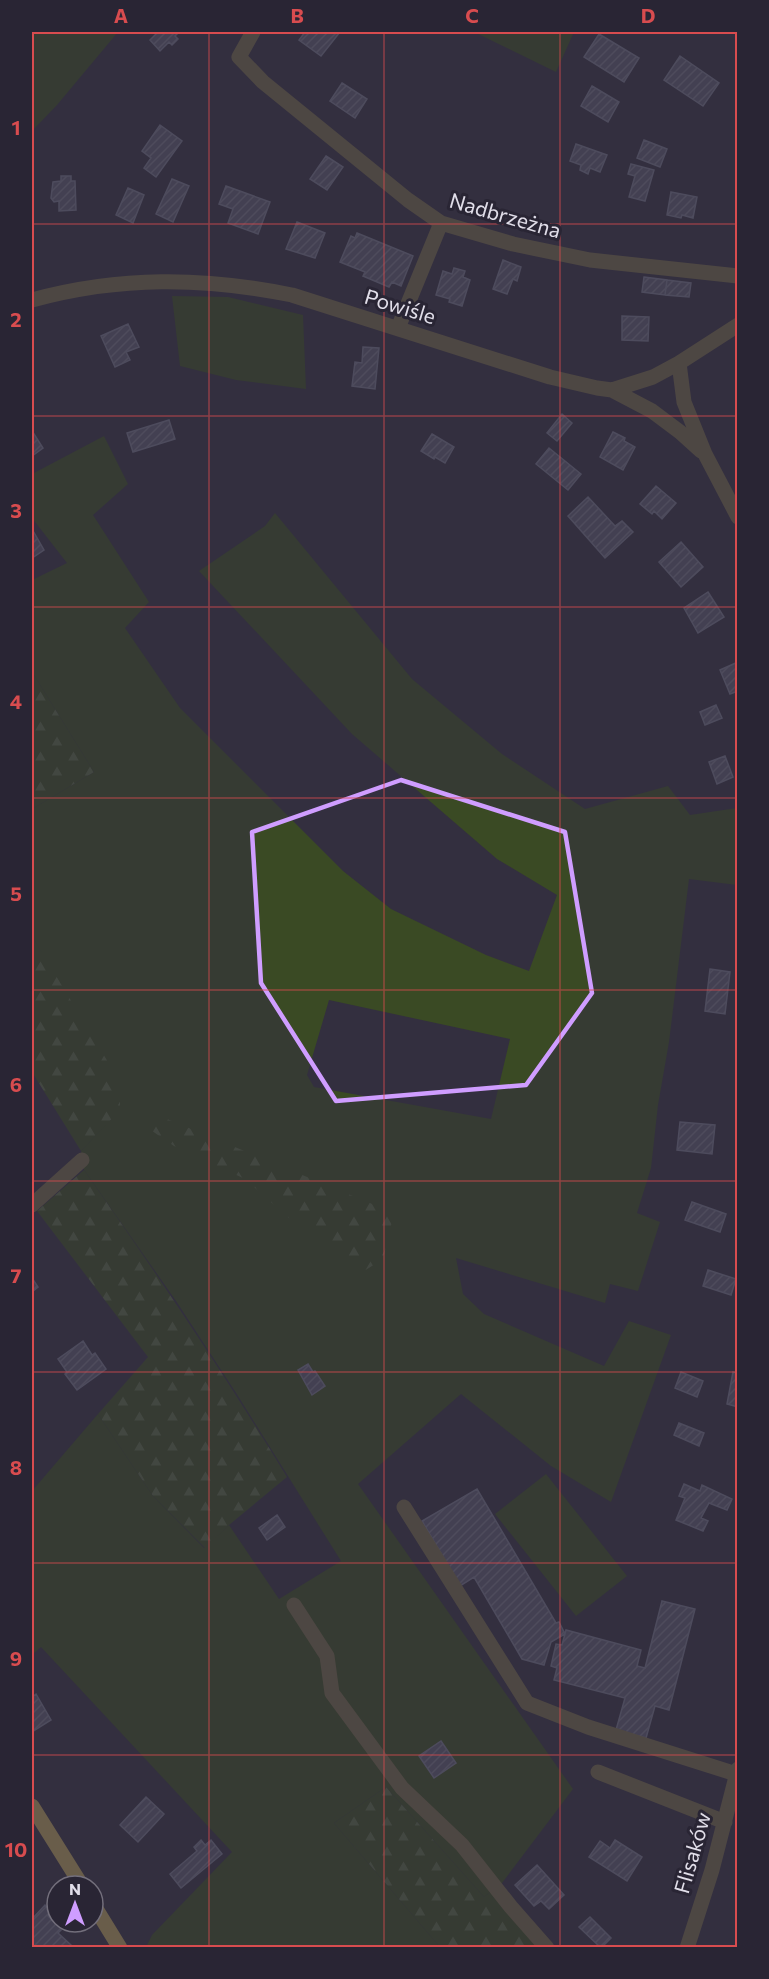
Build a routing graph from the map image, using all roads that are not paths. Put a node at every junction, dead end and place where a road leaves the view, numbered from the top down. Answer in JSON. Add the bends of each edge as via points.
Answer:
{"nodes":[{"id":1,"x":253,"y":32,"type":"edge"},
{"id":2,"x":441,"y":224,"type":"junction"},
{"id":3,"x":738,"y":276,"type":"edge"},
{"id":4,"x":32,"y":300,"type":"edge"},
{"id":5,"x":738,"y":325,"type":"edge"},
{"id":6,"x":398,"y":328,"type":"junction"},
{"id":7,"x":679,"y":363,"type":"junction"},
{"id":8,"x":612,"y":390,"type":"junction"},
{"id":9,"x":705,"y":454,"type":"junction"},
{"id":10,"x":738,"y":517,"type":"edge"},
{"id":11,"x":82,"y":1160,"type":"dead end"},
{"id":12,"x":32,"y":1205,"type":"edge"},
{"id":13,"x":404,"y":1507,"type":"dead end"},
{"id":14,"x":294,"y":1605,"type":"dead end"},
{"id":15,"x":598,"y":1772,"type":"dead end"},
{"id":16,"x":737,"y":1772,"type":"edge"},
{"id":17,"x":32,"y":1806,"type":"edge"},
{"id":18,"x":725,"y":1822,"type":"junction"},
{"id":19,"x":74,"y":1874,"type":"edge"},
{"id":20,"x":105,"y":1923,"type":"edge"},
{"id":21,"x":120,"y":1947,"type":"edge"},
{"id":22,"x":547,"y":1947,"type":"edge"},
{"id":23,"x":687,"y":1947,"type":"edge"}],
"edges":[{"from":1,"to":2,"type":"street","name":"Nadbrzeżna","via":[[239,57],[263,82]]},
{"from":2,"to":3,"type":"street","name":"Nadbrzeżna","via":[[590,260]]},
{"from":2,"to":6,"type":"street"},
{"from":4,"to":6,"type":"street","name":"Powiśle","via":[[111,283],[205,282],[292,296]]},
{"from":5,"to":7,"type":"street","name":"Powiśle"},
{"from":6,"to":8,"type":"street","name":"Powiśle","via":[[550,377]]},
{"from":7,"to":8,"type":"street","name":"Powiśle","via":[[653,377]]},
{"from":7,"to":9,"type":"street","via":[[684,402]]},
{"from":8,"to":9,"type":"street","via":[[652,411]]},
{"from":9,"to":10,"type":"street"},
{"from":11,"to":12,"type":"street"},
{"from":13,"to":16,"type":"street","via":[[527,1703],[588,1727]]},
{"from":14,"to":22,"type":"street","via":[[327,1656],[332,1693],[402,1788],[462,1845]]},
{"from":15,"to":18,"type":"street"},
{"from":16,"to":18,"type":"street","name":"Flisaków"},
{"from":17,"to":19,"type":"main road"},
{"from":18,"to":23,"type":"street","name":"Flisaków"},
{"from":20,"to":21,"type":"main road"}]}
